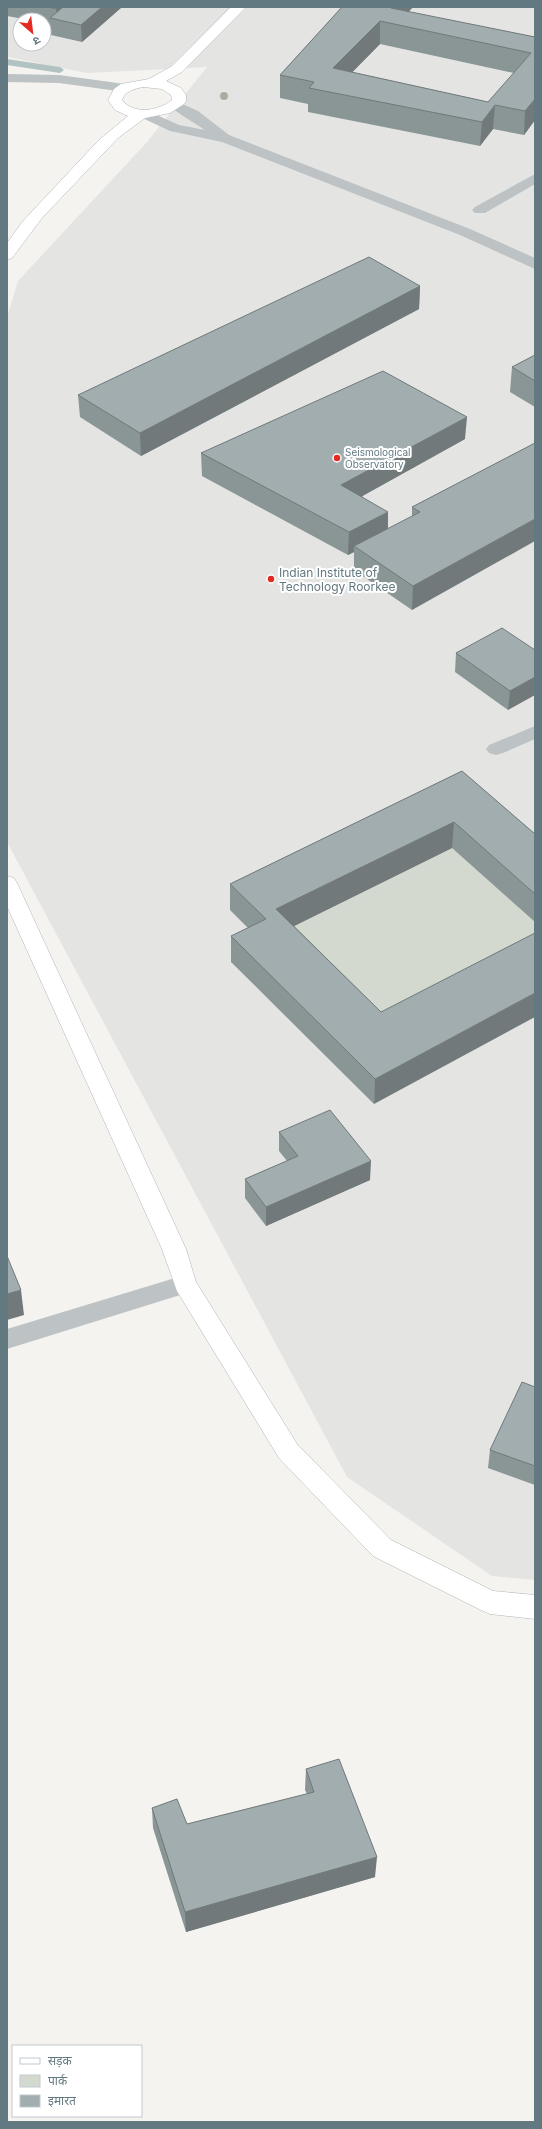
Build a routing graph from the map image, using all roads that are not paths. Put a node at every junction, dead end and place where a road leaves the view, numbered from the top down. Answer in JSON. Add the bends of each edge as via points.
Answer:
{"nodes":[{"id":1,"x":239,"y":7,"type":"edge"},
{"id":2,"x":177,"y":69,"type":"junction"},
{"id":3,"x":12,"y":79,"type":"edge"},
{"id":4,"x":152,"y":83,"type":"junction"},
{"id":5,"x":125,"y":88,"type":"junction"},
{"id":6,"x":172,"y":88,"type":"junction"},
{"id":7,"x":118,"y":104,"type":"junction"},
{"id":8,"x":176,"y":105,"type":"junction"},
{"id":9,"x":143,"y":113,"type":"junction"},
{"id":10,"x":115,"y":133,"type":"junction"},
{"id":11,"x":226,"y":139,"type":"junction"},
{"id":12,"x":535,"y":178,"type":"edge"},
{"id":13,"x":480,"y":210,"type":"dead end"},
{"id":14,"x":11,"y":240,"type":"edge"},
{"id":15,"x":7,"y":255,"type":"edge"},
{"id":16,"x":535,"y":264,"type":"edge"},
{"id":17,"x":535,"y":732,"type":"edge"},
{"id":18,"x":496,"y":749,"type":"dead end"},
{"id":19,"x":7,"y":883,"type":"edge"},
{"id":20,"x":184,"y":1284,"type":"junction"},
{"id":21,"x":7,"y":1339,"type":"edge"},
{"id":22,"x":535,"y":1607,"type":"edge"}],
"edges":[{"from":1,"to":2,"type":"street"},
{"from":2,"to":4,"type":"street"},
{"from":2,"to":6,"type":"street"},
{"from":3,"to":5,"type":"street","via":[[59,79]]},
{"from":3,"to":7,"type":"street","via":[[44,89]]},
{"from":4,"to":5,"type":"street"},
{"from":4,"to":6,"type":"street"},
{"from":5,"to":7,"type":"street","via":[[119,91]]},
{"from":6,"to":8,"type":"street","via":[[180,96]]},
{"from":7,"to":9,"type":"street"},
{"from":7,"to":10,"type":"street","via":[[112,115]]},
{"from":8,"to":9,"type":"street","via":[[162,112]]},
{"from":8,"to":11,"type":"street","via":[[193,114]]},
{"from":9,"to":10,"type":"street","via":[[126,122]]},
{"from":9,"to":11,"type":"street","via":[[176,128]]},
{"from":10,"to":14,"type":"street"},
{"from":11,"to":16,"type":"street","via":[[465,232]]},
{"from":12,"to":13,"type":"street"},
{"from":14,"to":15,"type":"street"},
{"from":17,"to":18,"type":"street"},
{"from":19,"to":20,"type":"street","via":[[174,1249]]},
{"from":20,"to":21,"type":"street"},
{"from":20,"to":22,"type":"street","via":[[288,1451],[382,1548],[490,1602]]}]}
